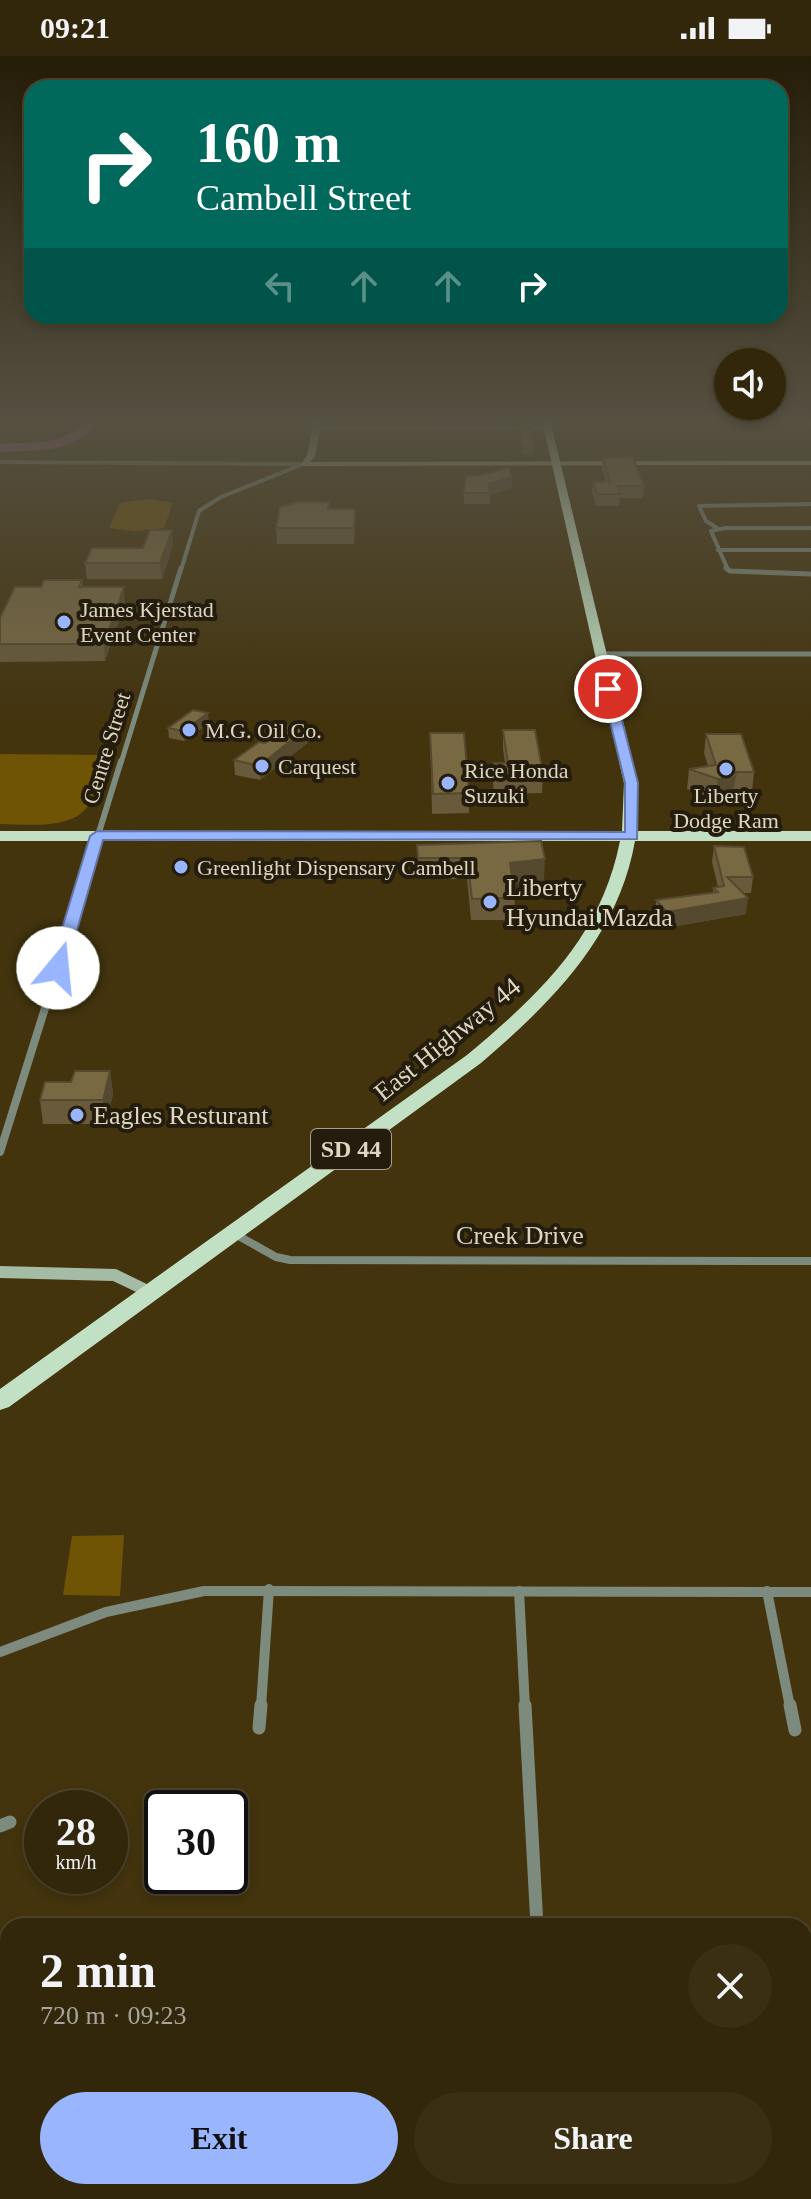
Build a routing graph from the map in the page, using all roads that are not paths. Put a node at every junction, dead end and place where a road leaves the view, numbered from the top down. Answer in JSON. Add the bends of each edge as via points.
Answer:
{"nodes":[{"id":1,"x":197,"y":516,"type":"edge"},
{"id":2,"x":568,"y":516,"type":"edge"},
{"id":3,"x":704,"y":516,"type":"edge"},
{"id":4,"x":717,"y":528,"type":"junction"},
{"id":5,"x":811,"y":528,"type":"edge"},
{"id":6,"x":718,"y":550,"type":"junction"},
{"id":7,"x":811,"y":550,"type":"edge"},
{"id":8,"x":811,"y":574,"type":"edge"},
{"id":9,"x":599,"y":654,"type":"junction"},
{"id":10,"x":811,"y":654,"type":"edge"},
{"id":11,"x":0,"y":836,"type":"edge"},
{"id":12,"x":97,"y":836,"type":"junction"},
{"id":13,"x":632,"y":836,"type":"junction"},
{"id":14,"x":811,"y":836,"type":"edge"},
{"id":15,"x":0,"y":1152,"type":"edge"},
{"id":16,"x":235,"y":1234,"type":"junction"},
{"id":17,"x":811,"y":1261,"type":"edge"},
{"id":18,"x":0,"y":1272,"type":"edge"},
{"id":19,"x":151,"y":1293,"type":"junction"},
{"id":20,"x":0,"y":1401,"type":"edge"},
{"id":21,"x":269,"y":1589,"type":"junction"},
{"id":22,"x":519,"y":1591,"type":"junction"},
{"id":23,"x":767,"y":1591,"type":"junction"},
{"id":24,"x":811,"y":1592,"type":"edge"},
{"id":25,"x":0,"y":1652,"type":"edge"},
{"id":26,"x":259,"y":1728,"type":"dead end"},
{"id":27,"x":795,"y":1730,"type":"dead end"},
{"id":28,"x":537,"y":1918,"type":"edge"}],
"edges":[{"from":1,"to":12,"type":"street","name":"Centre Street"},
{"from":2,"to":9,"type":"main road","number":"SD 44"},
{"from":3,"to":4,"type":"street"},
{"from":4,"to":5,"type":"street"},
{"from":4,"to":6,"type":"street","via":[[711,531]]},
{"from":6,"to":7,"type":"street"},
{"from":6,"to":8,"type":"street","via":[[726,568],[734,572]]},
{"from":9,"to":10,"type":"street"},
{"from":9,"to":13,"type":"main road","number":"SD 44","via":[[631,783]]},
{"from":11,"to":12,"type":"main road"},
{"from":12,"to":13,"type":"main road"},
{"from":12,"to":15,"type":"street","name":"Centre Street"},
{"from":13,"to":14,"type":"main road"},
{"from":13,"to":16,"type":"main road","name":"East Highway 44","number":"SD 44","via":[[599,926],[542,999],[462,1068]]},
{"from":16,"to":17,"type":"street","name":"Creek Drive","via":[[290,1260]]},
{"from":16,"to":19,"type":"main road","name":"East Highway 44","number":"SD 44"},
{"from":18,"to":19,"type":"street","via":[[116,1275]]},
{"from":19,"to":20,"type":"main road","name":"East Highway 44","number":"SD 44"},
{"from":21,"to":22,"type":"street"},
{"from":21,"to":25,"type":"street","via":[[204,1591],[150,1601]]},
{"from":21,"to":26,"type":"street"},
{"from":22,"to":23,"type":"street"},
{"from":22,"to":28,"type":"street"},
{"from":23,"to":24,"type":"street"},
{"from":23,"to":27,"type":"street"}]}
